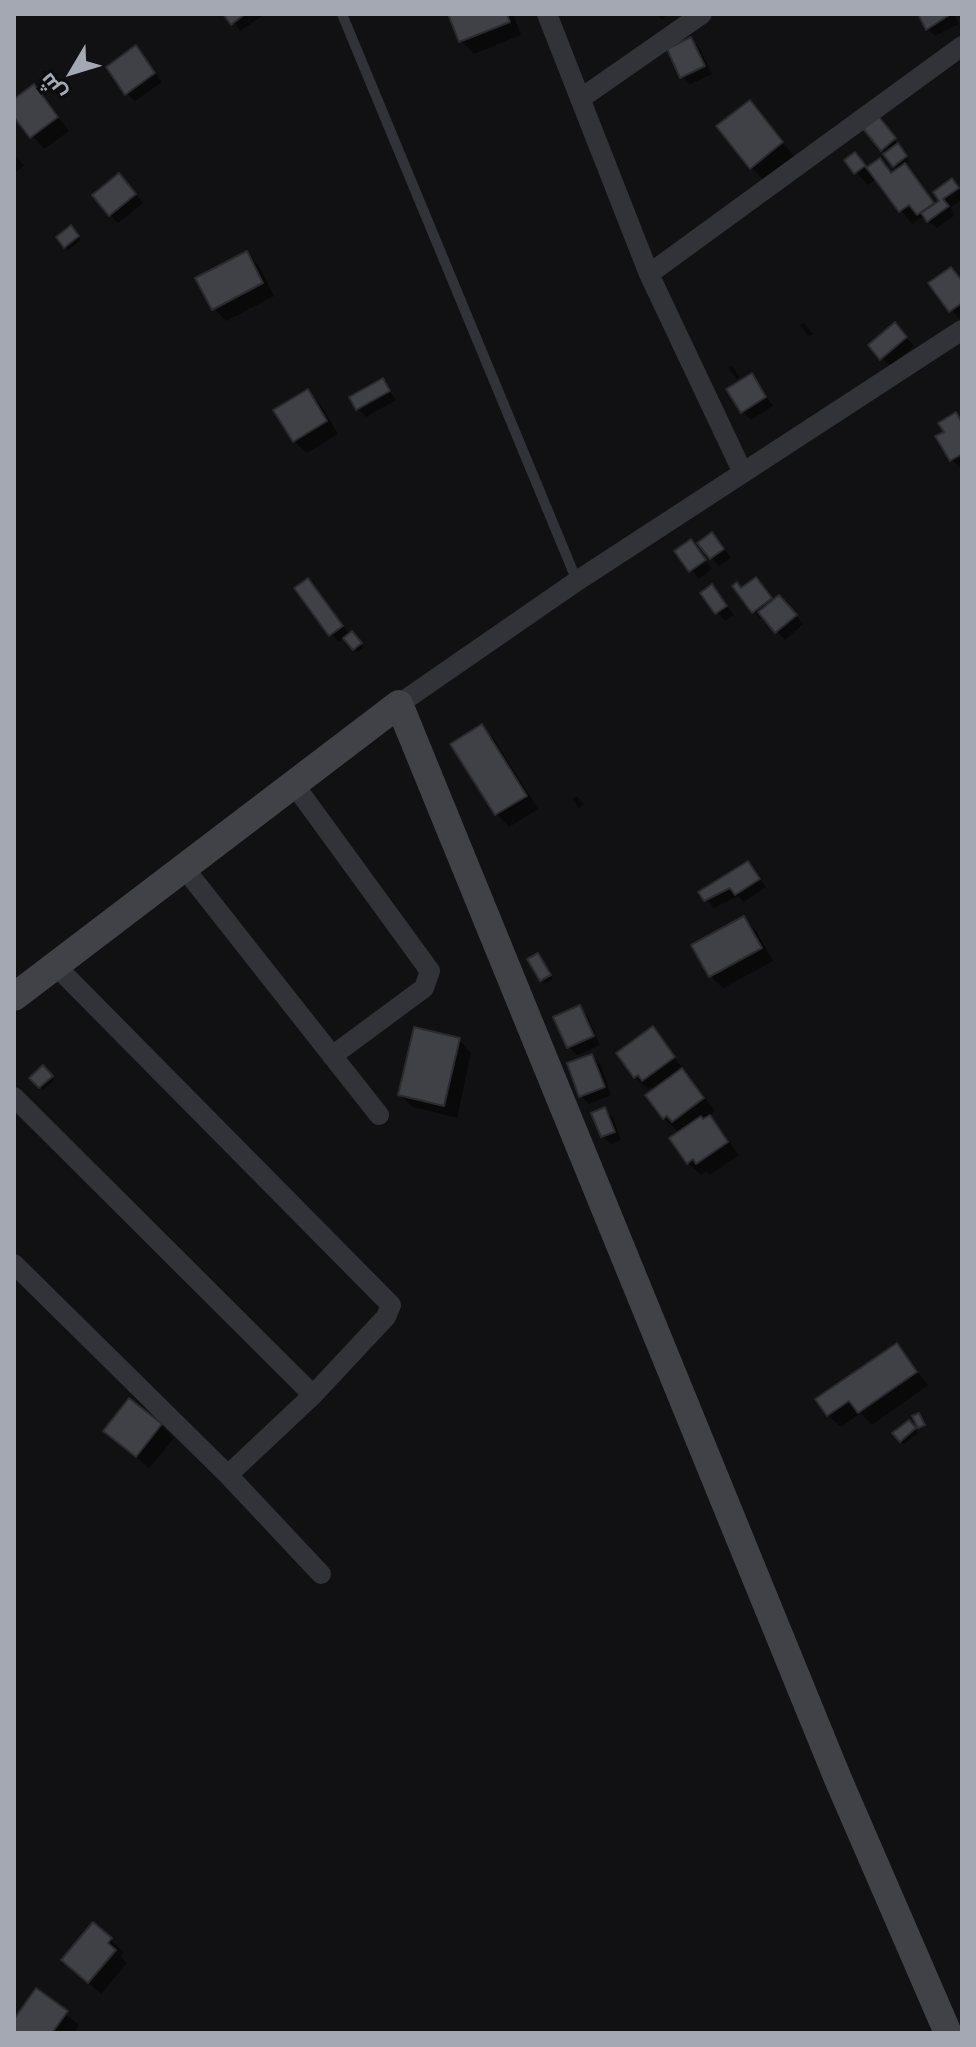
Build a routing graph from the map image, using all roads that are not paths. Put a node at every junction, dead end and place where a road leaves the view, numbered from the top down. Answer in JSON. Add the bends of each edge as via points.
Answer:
{"nodes":[{"id":1,"x":342,"y":14,"type":"edge"},
{"id":2,"x":547,"y":14,"type":"edge"},
{"id":3,"x":702,"y":14,"type":"edge"},
{"id":4,"x":962,"y":46,"type":"edge"},
{"id":5,"x":580,"y":99,"type":"junction"},
{"id":6,"x":649,"y":274,"type":"junction"},
{"id":7,"x":962,"y":330,"type":"edge"},
{"id":8,"x":743,"y":473,"type":"junction"},
{"id":9,"x":577,"y":581,"type":"junction"},
{"id":10,"x":399,"y":704,"type":"junction"},
{"id":11,"x":293,"y":783,"type":"junction"},
{"id":12,"x":185,"y":869,"type":"junction"},
{"id":13,"x":57,"y":967,"type":"junction"},
{"id":14,"x":14,"y":997,"type":"edge"},
{"id":15,"x":332,"y":1056,"type":"junction"},
{"id":16,"x":14,"y":1097,"type":"edge"},
{"id":17,"x":379,"y":1115,"type":"dead end"},
{"id":18,"x":14,"y":1264,"type":"edge"},
{"id":19,"x":313,"y":1395,"type":"junction"},
{"id":20,"x":228,"y":1475,"type":"junction"},
{"id":21,"x":321,"y":1574,"type":"dead end"},
{"id":22,"x":948,"y":2033,"type":"edge"}],
"edges":[{"from":1,"to":9,"type":"lane"},
{"from":2,"to":5,"type":"street"},
{"from":3,"to":5,"type":"street"},
{"from":4,"to":6,"type":"street"},
{"from":5,"to":6,"type":"street"},
{"from":6,"to":8,"type":"street"},
{"from":7,"to":8,"type":"street"},
{"from":8,"to":9,"type":"street"},
{"from":9,"to":10,"type":"street"},
{"from":10,"to":11,"type":"street"},
{"from":10,"to":22,"type":"street","via":[[838,1779]]},
{"from":11,"to":12,"type":"street"},
{"from":11,"to":15,"type":"street","via":[[430,971],[424,988]]},
{"from":12,"to":13,"type":"street"},
{"from":12,"to":15,"type":"street"},
{"from":13,"to":14,"type":"street"},
{"from":13,"to":19,"type":"street","via":[[390,1301],[386,1317]]},
{"from":15,"to":17,"type":"street"},
{"from":16,"to":19,"type":"street"},
{"from":18,"to":20,"type":"street"},
{"from":19,"to":20,"type":"street"},
{"from":20,"to":21,"type":"street"}]}
